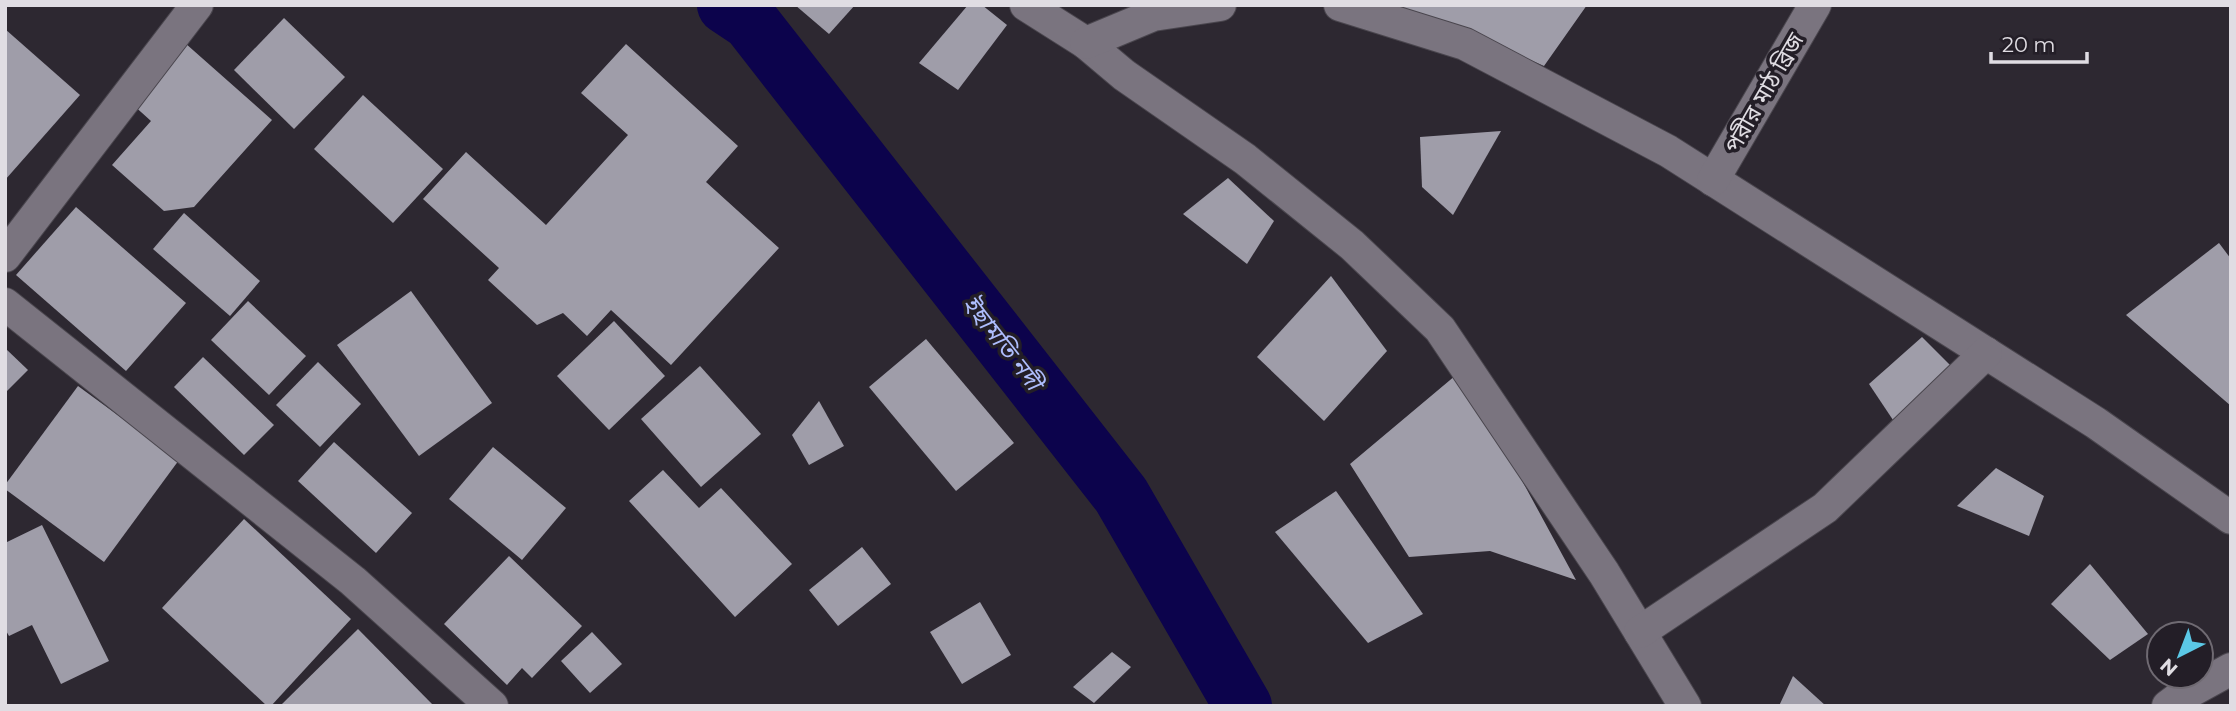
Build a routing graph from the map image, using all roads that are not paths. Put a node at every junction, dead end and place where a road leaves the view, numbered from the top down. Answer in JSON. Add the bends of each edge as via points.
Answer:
{"nodes":[{"id":1,"x":197,"y":5,"type":"edge"},
{"id":2,"x":1026,"y":5,"type":"edge"},
{"id":3,"x":1220,"y":5,"type":"edge"},
{"id":4,"x":1340,"y":5,"type":"edge"},
{"id":5,"x":1815,"y":5,"type":"edge"},
{"id":6,"x":1086,"y":43,"type":"junction"},
{"id":7,"x":1713,"y":180,"type":"junction"},
{"id":8,"x":5,"y":256,"type":"edge"},
{"id":9,"x":5,"y":304,"type":"edge"},
{"id":10,"x":1986,"y":353,"type":"junction"},
{"id":11,"x":2231,"y":518,"type":"edge"},
{"id":12,"x":1640,"y":632,"type":"junction"},
{"id":13,"x":2231,"y":669,"type":"edge"},
{"id":14,"x":492,"y":706,"type":"edge"},
{"id":15,"x":1685,"y":706,"type":"edge"},
{"id":16,"x":2168,"y":706,"type":"edge"}],
"edges":[{"from":1,"to":8,"type":"street"},
{"from":2,"to":6,"type":"street"},
{"from":3,"to":6,"type":"street","via":[[1153,15]]},
{"from":4,"to":7,"type":"street","via":[[1465,44],[1668,151]]},
{"from":5,"to":7,"type":"street","name":"পরীর মাঠ ব্রিজ"},
{"from":6,"to":12,"type":"street","via":[[1352,245],[1440,329]]},
{"from":7,"to":10,"type":"street"},
{"from":9,"to":14,"type":"street","via":[[353,581]]},
{"from":10,"to":11,"type":"street"},
{"from":10,"to":12,"type":"street","via":[[1825,508]]},
{"from":12,"to":15,"type":"street"},
{"from":13,"to":16,"type":"street"}]}
